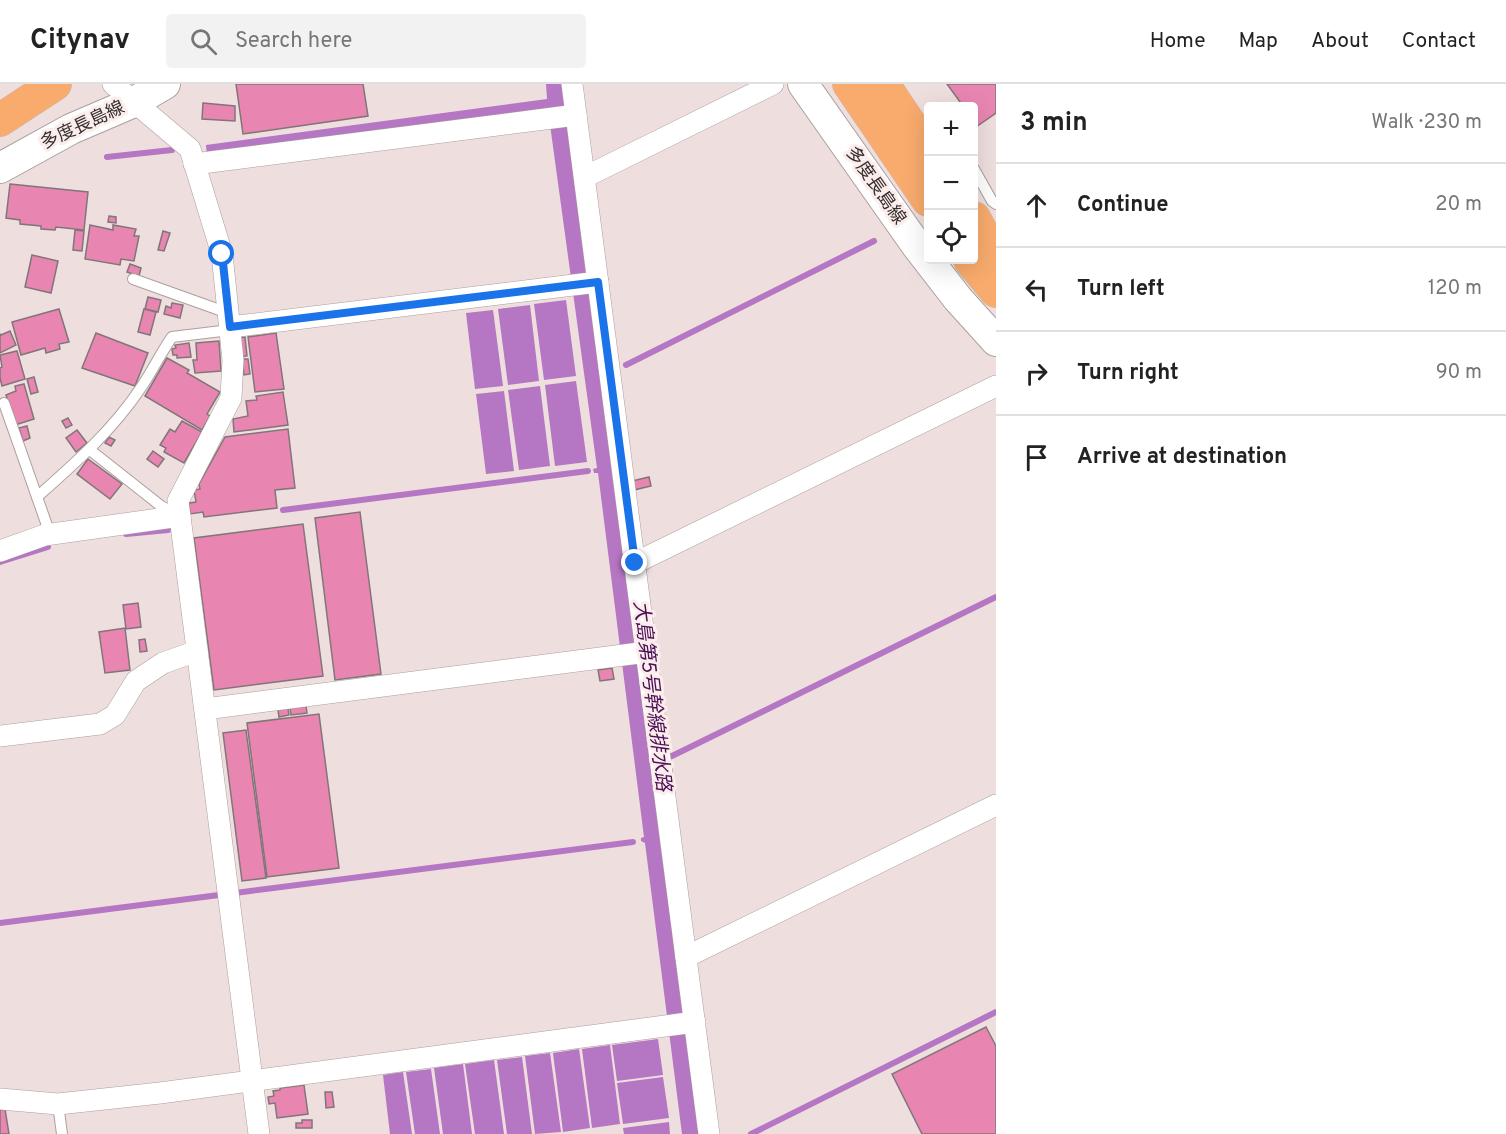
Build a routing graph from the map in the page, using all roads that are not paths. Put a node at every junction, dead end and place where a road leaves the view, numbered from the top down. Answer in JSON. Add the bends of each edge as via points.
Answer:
{"nodes":[{"id":1,"x":30,"y":84,"type":"edge"},
{"id":2,"x":55,"y":84,"type":"edge"},
{"id":3,"x":165,"y":84,"type":"edge"},
{"id":4,"x":572,"y":84,"type":"edge"},
{"id":5,"x":773,"y":84,"type":"edge"},
{"id":6,"x":803,"y":84,"type":"edge"},
{"id":7,"x":849,"y":84,"type":"edge"},
{"id":8,"x":883,"y":84,"type":"edge"},
{"id":9,"x":124,"y":93,"type":"edge"},
{"id":10,"x":0,"y":104,"type":"edge"},
{"id":11,"x":574,"y":115,"type":"junction"},
{"id":12,"x":0,"y":120,"type":"edge"},
{"id":13,"x":924,"y":145,"type":"edge"},
{"id":14,"x":194,"y":164,"type":"junction"},
{"id":15,"x":0,"y":168,"type":"edge"},
{"id":16,"x":978,"y":176,"type":"edge"},
{"id":17,"x":585,"y":177,"type":"junction"},
{"id":18,"x":924,"y":194,"type":"edge"},
{"id":19,"x":996,"y":204,"type":"edge"},
{"id":20,"x":978,"y":225,"type":"edge"},
{"id":21,"x":996,"y":258,"type":"edge"},
{"id":22,"x":973,"y":264,"type":"edge"},
{"id":23,"x":133,"y":279,"type":"dead end"},
{"id":24,"x":596,"y":282,"type":"junction"},
{"id":25,"x":996,"y":291,"type":"edge"},
{"id":26,"x":229,"y":323,"type":"junction"},
{"id":27,"x":996,"y":341,"type":"edge"},
{"id":28,"x":996,"y":386,"type":"edge"},
{"id":29,"x":4,"y":403,"type":"dead end"},
{"id":30,"x":90,"y":450,"type":"junction"},
{"id":31,"x":37,"y":497,"type":"junction"},
{"id":32,"x":180,"y":516,"type":"junction"},
{"id":33,"x":50,"y":534,"type":"junction"},
{"id":34,"x":0,"y":551,"type":"edge"},
{"id":35,"x":635,"y":563,"type":"junction"},
{"id":36,"x":197,"y":651,"type":"junction"},
{"id":37,"x":643,"y":652,"type":"junction"},
{"id":38,"x":205,"y":709,"type":"junction"},
{"id":39,"x":0,"y":736,"type":"edge"},
{"id":40,"x":996,"y":805,"type":"edge"},
{"id":41,"x":686,"y":957,"type":"junction"},
{"id":42,"x":692,"y":1023,"type":"junction"},
{"id":43,"x":253,"y":1081,"type":"junction"},
{"id":44,"x":0,"y":1099,"type":"edge"},
{"id":45,"x":58,"y":1104,"type":"junction"},
{"id":46,"x":62,"y":1134,"type":"edge"},
{"id":47,"x":259,"y":1134,"type":"edge"},
{"id":48,"x":709,"y":1134,"type":"edge"}],
"edges":[{"from":1,"to":10,"type":"highway"},
{"from":2,"to":12,"type":"highway"},
{"from":3,"to":9,"type":"main road","name":"多度長島線"},
{"from":4,"to":11,"type":"street"},
{"from":5,"to":17,"type":"street"},
{"from":6,"to":27,"type":"main road","name":"多度長島線","via":[[917,246]]},
{"from":7,"to":18,"type":"highway"},
{"from":8,"to":13,"type":"highway"},
{"from":9,"to":14,"type":"street","via":[[190,149]]},
{"from":9,"to":15,"type":"main road","name":"多度長島線","via":[[71,129]]},
{"from":11,"to":14,"type":"street"},
{"from":11,"to":17,"type":"street"},
{"from":14,"to":26,"type":"street","via":[[222,254]]},
{"from":16,"to":19,"type":"lane"},
{"from":17,"to":24,"type":"street"},
{"from":20,"to":21,"type":"highway"},
{"from":22,"to":25,"type":"highway"},
{"from":23,"to":26,"type":"lane"},
{"from":24,"to":26,"type":"street"},
{"from":24,"to":35,"type":"street"},
{"from":26,"to":30,"type":"lane","via":[[172,337],[141,389]]},
{"from":26,"to":32,"type":"street","via":[[233,360],[231,399],[178,501]]},
{"from":28,"to":35,"type":"street"},
{"from":29,"to":31,"type":"lane"},
{"from":30,"to":31,"type":"lane"},
{"from":30,"to":32,"type":"lane","via":[[161,506]]},
{"from":31,"to":33,"type":"lane"},
{"from":32,"to":33,"type":"street"},
{"from":32,"to":36,"type":"street"},
{"from":33,"to":34,"type":"street"},
{"from":35,"to":37,"type":"street"},
{"from":36,"to":38,"type":"street"},
{"from":36,"to":39,"type":"street","via":[[163,663],[135,681],[115,715],[100,723]]},
{"from":37,"to":38,"type":"street"},
{"from":37,"to":41,"type":"street"},
{"from":38,"to":43,"type":"street"},
{"from":40,"to":41,"type":"street"},
{"from":41,"to":42,"type":"street"},
{"from":42,"to":43,"type":"street"},
{"from":42,"to":48,"type":"street"},
{"from":43,"to":45,"type":"street"},
{"from":43,"to":47,"type":"street"},
{"from":44,"to":45,"type":"street"},
{"from":45,"to":46,"type":"lane"}]}
